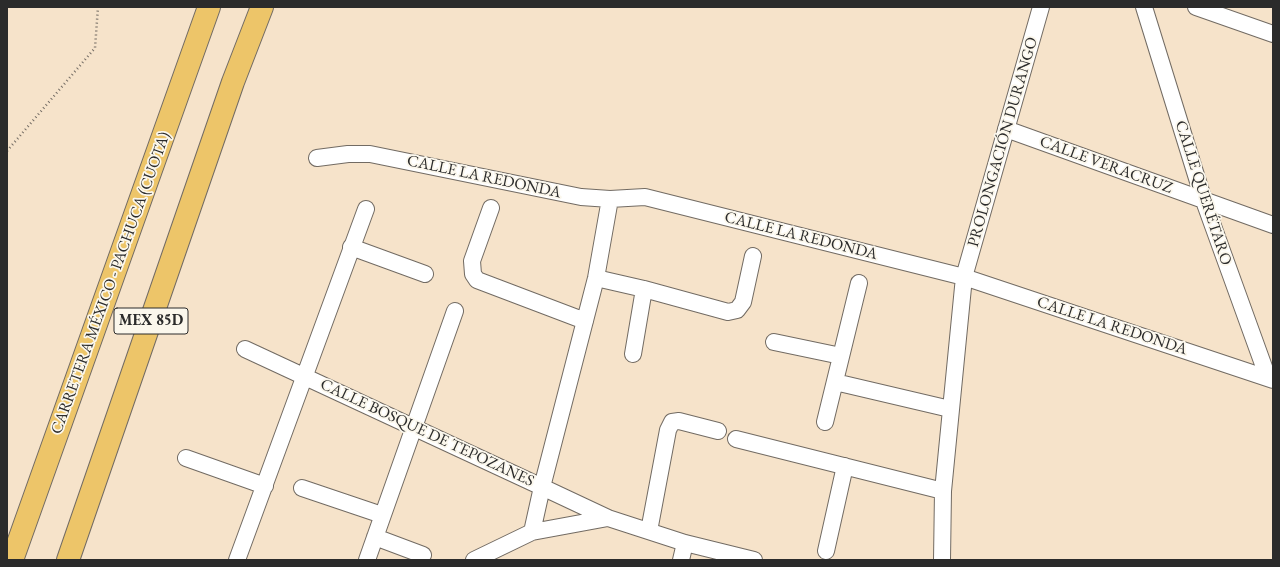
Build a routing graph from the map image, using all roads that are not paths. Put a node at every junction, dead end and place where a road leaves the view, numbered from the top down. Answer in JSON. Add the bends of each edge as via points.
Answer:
{"nodes":[{"id":1,"x":210,"y":7,"type":"edge"},
{"id":2,"x":262,"y":7,"type":"edge"},
{"id":3,"x":1041,"y":7,"type":"edge"},
{"id":4,"x":1144,"y":7,"type":"edge"},
{"id":5,"x":1196,"y":7,"type":"edge"},
{"id":6,"x":1273,"y":34,"type":"edge"},
{"id":7,"x":1006,"y":129,"type":"junction"},
{"id":8,"x":317,"y":158,"type":"dead end"},
{"id":9,"x":610,"y":199,"type":"junction"},
{"id":10,"x":1204,"y":201,"type":"junction"},
{"id":11,"x":366,"y":208,"type":"dead end"},
{"id":12,"x":491,"y":208,"type":"dead end"},
{"id":13,"x":1273,"y":225,"type":"edge"},
{"id":14,"x":351,"y":247,"type":"junction"},
{"id":15,"x":753,"y":256,"type":"dead end"},
{"id":16,"x":425,"y":274,"type":"dead end"},
{"id":17,"x":964,"y":277,"type":"junction"},
{"id":18,"x":596,"y":278,"type":"junction"},
{"id":19,"x":859,"y":283,"type":"dead end"},
{"id":20,"x":644,"y":289,"type":"junction"},
{"id":21,"x":455,"y":311,"type":"dead end"},
{"id":22,"x":585,"y":321,"type":"junction"},
{"id":23,"x":774,"y":342,"type":"dead end"},
{"id":24,"x":245,"y":349,"type":"dead end"},
{"id":25,"x":633,"y":354,"type":"dead end"},
{"id":26,"x":842,"y":356,"type":"junction"},
{"id":27,"x":304,"y":375,"type":"junction"},
{"id":28,"x":1270,"y":379,"type":"edge"},
{"id":29,"x":835,"y":382,"type":"junction"},
{"id":30,"x":950,"y":409,"type":"junction"},
{"id":31,"x":826,"y":422,"type":"dead end"},
{"id":32,"x":414,"y":427,"type":"junction"},
{"id":33,"x":718,"y":431,"type":"dead end"},
{"id":34,"x":736,"y":439,"type":"dead end"},
{"id":35,"x":186,"y":458,"type":"dead end"},
{"id":36,"x":845,"y":466,"type":"junction"},
{"id":37,"x":265,"y":486,"type":"junction"},
{"id":38,"x":542,"y":486,"type":"junction"},
{"id":39,"x":302,"y":488,"type":"dead end"},
{"id":40,"x":943,"y":491,"type":"junction"},
{"id":41,"x":382,"y":515,"type":"junction"},
{"id":42,"x":608,"y":518,"type":"junction"},
{"id":43,"x":649,"y":531,"type":"junction"},
{"id":44,"x":532,"y":532,"type":"junction"},
{"id":45,"x":375,"y":536,"type":"junction"},
{"id":46,"x":685,"y":543,"type":"junction"},
{"id":47,"x":826,"y":551,"type":"dead end"},
{"id":48,"x":423,"y":555,"type":"dead end"},
{"id":49,"x":718,"y":556,"type":"edge"},
{"id":50,"x":12,"y":560,"type":"edge"},
{"id":51,"x":68,"y":560,"type":"edge"},
{"id":52,"x":237,"y":560,"type":"edge"},
{"id":53,"x":366,"y":560,"type":"edge"},
{"id":54,"x":474,"y":560,"type":"edge"},
{"id":55,"x":680,"y":560,"type":"edge"},
{"id":56,"x":754,"y":560,"type":"edge"},
{"id":57,"x":942,"y":560,"type":"edge"}],
"edges":[{"from":1,"to":50,"type":"highway","name":"CARRETERA MÉXICO - PACHUCA (CUOTA)","number":"MEX 85D"},
{"from":2,"to":51,"type":"highway","number":"MEX 85D","via":[[231,89]]},
{"from":3,"to":7,"type":"street","name":"PROLONGACIÓN DURANGO"},
{"from":4,"to":10,"type":"street","name":"CALLE QUERÉTARO"},
{"from":5,"to":6,"type":"street"},
{"from":7,"to":10,"type":"street","name":"CALLE VERACRUZ"},
{"from":7,"to":17,"type":"street","name":"PROLONGACIÓN DURANGO"},
{"from":8,"to":9,"type":"street","name":"CALLE LA REDONDA","via":[[370,154],[582,197]]},
{"from":9,"to":17,"type":"street","name":"CALLE LA REDONDA","via":[[645,197]]},
{"from":9,"to":18,"type":"street"},
{"from":10,"to":13,"type":"street","name":"CALLE VERACRUZ"},
{"from":10,"to":28,"type":"street","name":"CALLE QUERÉTARO"},
{"from":11,"to":14,"type":"street"},
{"from":12,"to":22,"type":"street","via":[[472,261],[473,274],[478,280]]},
{"from":14,"to":16,"type":"street"},
{"from":14,"to":27,"type":"street"},
{"from":15,"to":20,"type":"street","via":[[743,302],[737,310],[728,312]]},
{"from":17,"to":28,"type":"street","name":"CALLE LA REDONDA"},
{"from":17,"to":30,"type":"street","name":"PROLONGACIÓN DURANGO"},
{"from":18,"to":20,"type":"street"},
{"from":18,"to":22,"type":"street"},
{"from":19,"to":26,"type":"street"},
{"from":20,"to":25,"type":"street"},
{"from":21,"to":32,"type":"street"},
{"from":22,"to":38,"type":"street"},
{"from":23,"to":26,"type":"street"},
{"from":24,"to":27,"type":"street","name":"CALLE BOSQUE DE TEPOZANES"},
{"from":26,"to":29,"type":"street"},
{"from":27,"to":32,"type":"street","name":"CALLE BOSQUE DE TEPOZANES"},
{"from":27,"to":37,"type":"street"},
{"from":29,"to":30,"type":"street"},
{"from":29,"to":31,"type":"street"},
{"from":30,"to":40,"type":"street","name":"PROLONGACIÓN DURANGO"},
{"from":32,"to":38,"type":"street","name":"CALLE BOSQUE DE TEPOZANES"},
{"from":32,"to":41,"type":"street"},
{"from":33,"to":43,"type":"street","via":[[679,421],[672,422],[668,430]]},
{"from":34,"to":36,"type":"street"},
{"from":35,"to":37,"type":"street"},
{"from":36,"to":40,"type":"street"},
{"from":36,"to":47,"type":"street"},
{"from":37,"to":52,"type":"street"},
{"from":38,"to":42,"type":"street","name":"CALLE BOSQUE DE TEPOZANES"},
{"from":38,"to":44,"type":"street"},
{"from":39,"to":41,"type":"street"},
{"from":40,"to":57,"type":"street","name":"PROLONGACIÓN DURANGO"},
{"from":41,"to":45,"type":"street"},
{"from":42,"to":43,"type":"street","name":"CALLE BOSQUE DE TEPOZANES"},
{"from":42,"to":44,"type":"street"},
{"from":43,"to":46,"type":"street","name":"CALLE BOSQUE DE TEPOZANES"},
{"from":44,"to":54,"type":"street"},
{"from":45,"to":48,"type":"street"},
{"from":45,"to":53,"type":"street"},
{"from":46,"to":49,"type":"street","name":"CALLE BOSQUE DE TEPOZANES"},
{"from":46,"to":55,"type":"street"},
{"from":49,"to":56,"type":"street","name":"CALLE BOSQUE DE TEPOZANES"}]}
